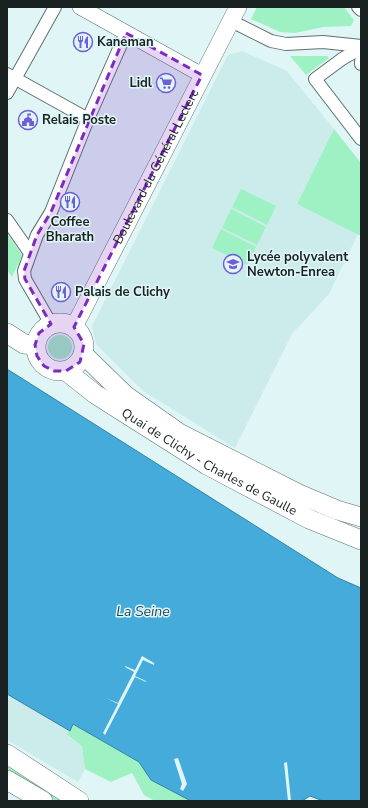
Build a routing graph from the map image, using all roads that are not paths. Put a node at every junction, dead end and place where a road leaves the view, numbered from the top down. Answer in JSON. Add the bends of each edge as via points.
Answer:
{"nodes":[{"id":1,"x":55,"y":7,"type":"edge"},
{"id":2,"x":80,"y":7,"type":"edge"},
{"id":3,"x":358,"y":7,"type":"edge"},
{"id":4,"x":361,"y":10,"type":"edge"},
{"id":5,"x":234,"y":14,"type":"edge"},
{"id":6,"x":126,"y":33,"type":"junction"},
{"id":7,"x":361,"y":47,"type":"edge"},
{"id":8,"x":202,"y":75,"type":"junction"},
{"id":9,"x":11,"y":76,"type":"edge"},
{"id":10,"x":7,"y":93,"type":"edge"},
{"id":11,"x":88,"y":119,"type":"junction"},
{"id":12,"x":361,"y":139,"type":"edge"},
{"id":13,"x":7,"y":220,"type":"edge"},
{"id":14,"x":37,"y":235,"type":"junction"},
{"id":15,"x":19,"y":238,"type":"junction"},
{"id":16,"x":30,"y":253,"type":"junction"},
{"id":17,"x":51,"y":324,"type":"junction"},
{"id":18,"x":74,"y":327,"type":"junction"},
{"id":19,"x":7,"y":333,"type":"edge"},
{"id":20,"x":35,"y":345,"type":"junction"},
{"id":21,"x":83,"y":354,"type":"junction"},
{"id":22,"x":66,"y":371,"type":"junction"},
{"id":23,"x":361,"y":517,"type":"edge"},
{"id":24,"x":361,"y":540,"type":"edge"},
{"id":25,"x":7,"y":754,"type":"edge"},
{"id":26,"x":7,"y":780,"type":"edge"},
{"id":27,"x":7,"y":786,"type":"edge"},
{"id":28,"x":28,"y":801,"type":"edge"},
{"id":29,"x":43,"y":801,"type":"edge"},
{"id":30,"x":79,"y":801,"type":"edge"}],
"edges":[{"from":1,"to":9,"type":"street"},
{"from":2,"to":6,"type":"street"},
{"from":3,"to":4,"type":"street"},
{"from":5,"to":7,"type":"street","via":[[271,41],[286,44],[323,42]]},
{"from":5,"to":8,"type":"main road","name":"Boulevard du Général Leclerc"},
{"from":6,"to":8,"type":"street"},
{"from":6,"to":11,"type":"street"},
{"from":7,"to":12,"type":"street","via":[[315,79]]},
{"from":8,"to":18,"type":"main road","name":"Boulevard du Général Leclerc"},
{"from":9,"to":10,"type":"street"},
{"from":9,"to":11,"type":"street"},
{"from":11,"to":14,"type":"street","via":[[51,212]]},
{"from":13,"to":15,"type":"street"},
{"from":14,"to":15,"type":"street"},
{"from":14,"to":16,"type":"street"},
{"from":15,"to":16,"type":"street"},
{"from":16,"to":17,"type":"street","via":[[24,271],[25,279]]},
{"from":17,"to":18,"type":"main road","via":[[59,322]]},
{"from":17,"to":20,"type":"main road","via":[[39,333]]},
{"from":18,"to":21,"type":"main road","via":[[81,334]]},
{"from":19,"to":20,"type":"main road","via":[[24,344]]},
{"from":20,"to":22,"type":"main road","via":[[37,356],[44,366],[54,371]]},
{"from":21,"to":22,"type":"main road","via":[[74,368]]},
{"from":21,"to":23,"type":"main road","name":"Quai de Clichy - Charles de Gaulle","via":[[126,396],[178,433],[299,494],[336,510]]},
{"from":22,"to":24,"type":"main road","name":"Quai de Clichy - Charles de Gaulle","via":[[100,397],[207,465],[309,520]]},
{"from":25,"to":30,"type":"main road"},
{"from":26,"to":29,"type":"main road"},
{"from":27,"to":28,"type":"main road"}]}
